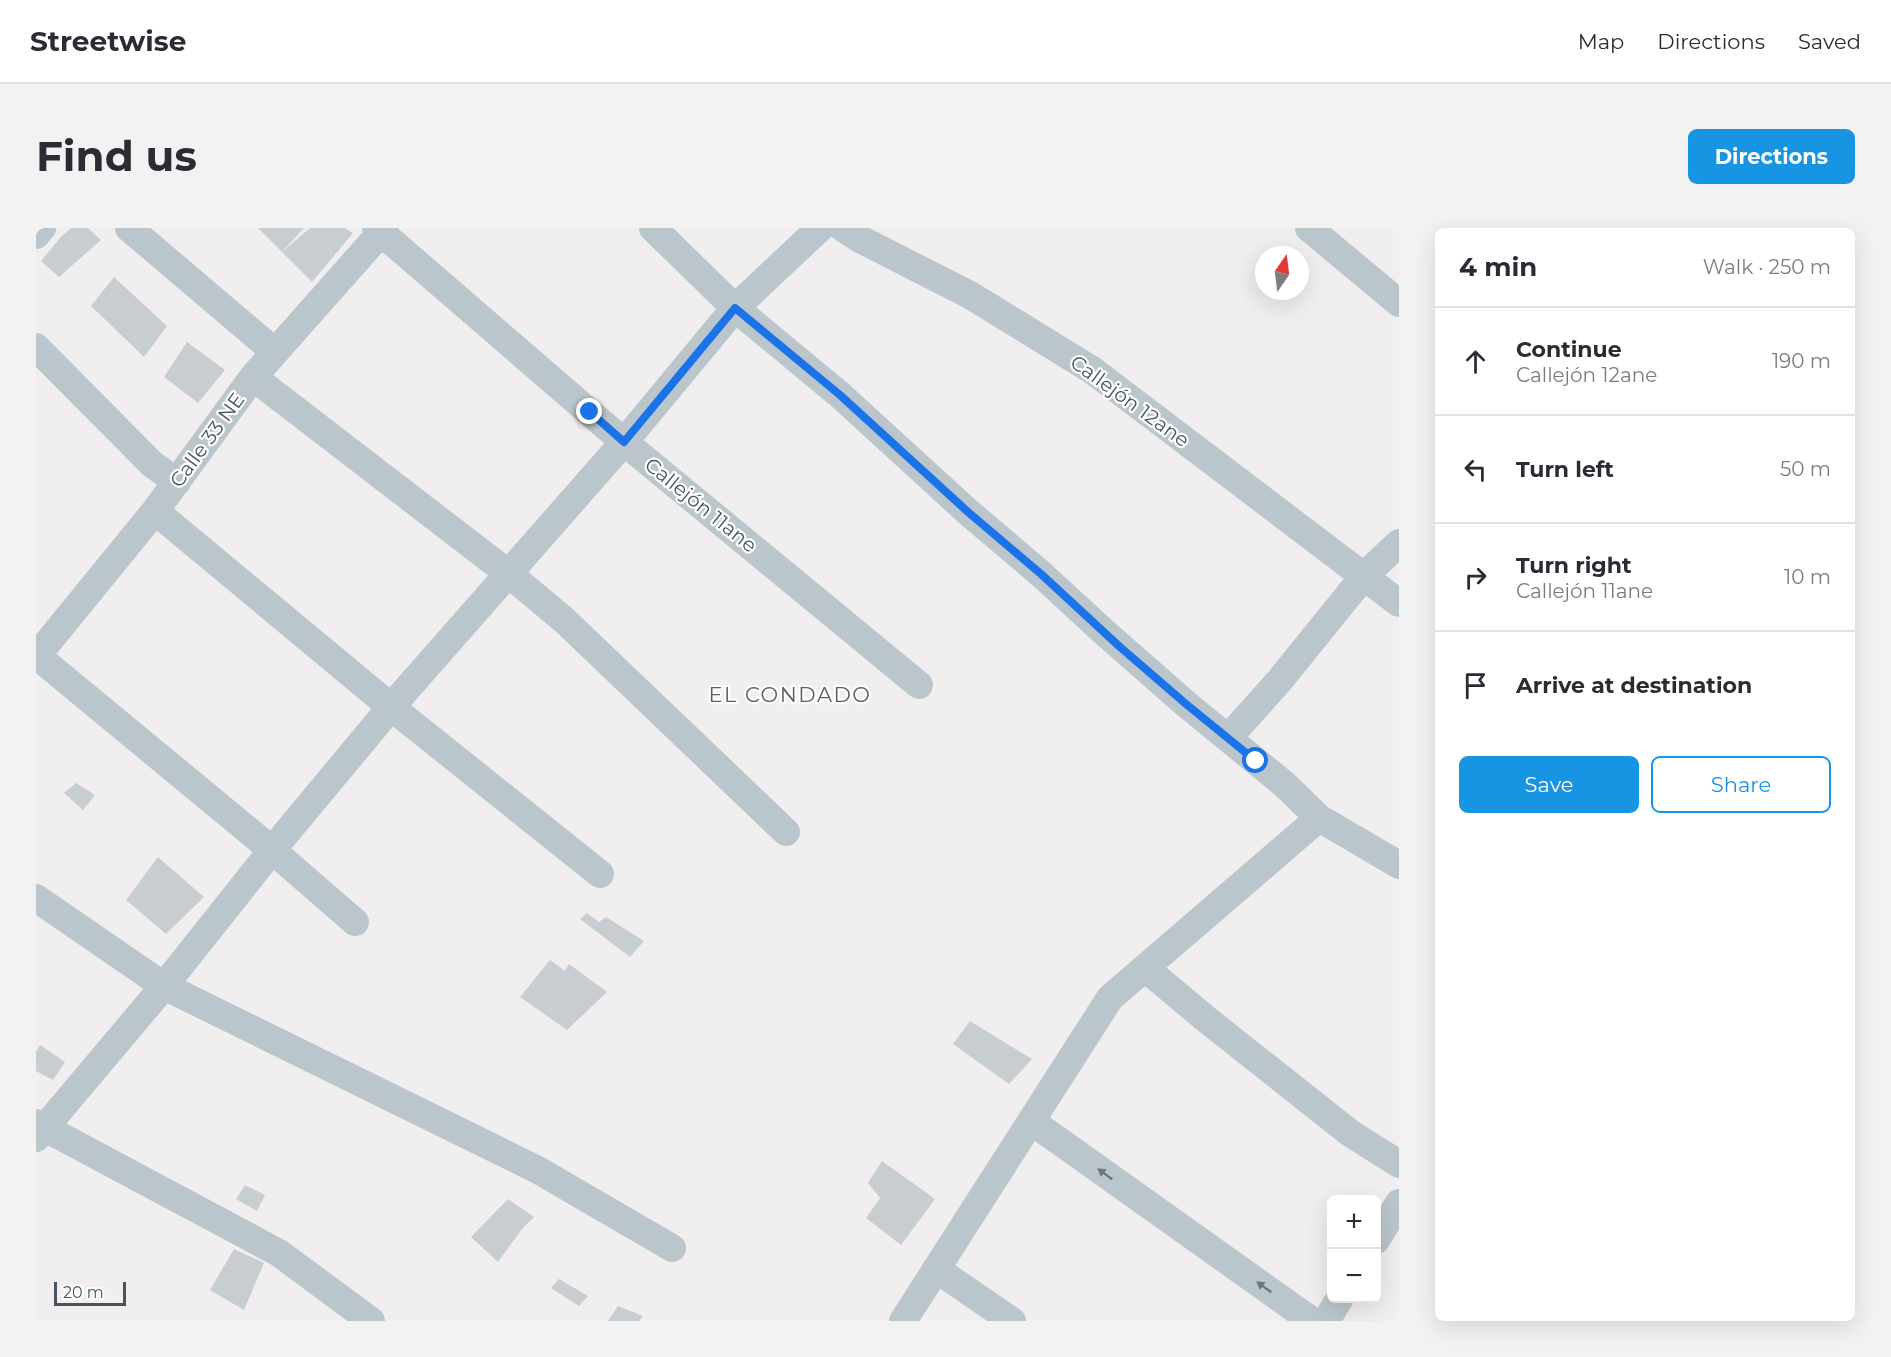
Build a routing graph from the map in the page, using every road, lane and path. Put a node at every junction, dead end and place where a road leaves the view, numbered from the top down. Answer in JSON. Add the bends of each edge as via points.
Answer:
{"nodes":[{"id":1,"x":42,"y":228,"type":"edge"},
{"id":2,"x":129,"y":228,"type":"edge"},
{"id":3,"x":653,"y":228,"type":"edge"},
{"id":4,"x":820,"y":228,"type":"edge"},
{"id":5,"x":843,"y":228,"type":"edge"},
{"id":6,"x":1309,"y":228,"type":"edge"},
{"id":7,"x":380,"y":230,"type":"edge"},
{"id":8,"x":36,"y":235,"type":"edge"},
{"id":9,"x":1399,"y":303,"type":"edge"},
{"id":10,"x":735,"y":308,"type":"junction"},
{"id":11,"x":36,"y":347,"type":"edge"},
{"id":12,"x":275,"y":352,"type":"junction"},
{"id":13,"x":253,"y":377,"type":"junction"},
{"id":14,"x":624,"y":442,"type":"junction"},
{"id":15,"x":177,"y":482,"type":"junction"},
{"id":16,"x":155,"y":511,"type":"junction"},
{"id":17,"x":1399,"y":543,"type":"edge"},
{"id":18,"x":509,"y":574,"type":"junction"},
{"id":19,"x":1364,"y":576,"type":"junction"},
{"id":20,"x":1399,"y":603,"type":"edge"},
{"id":21,"x":36,"y":657,"type":"edge"},
{"id":22,"x":919,"y":685,"type":"dead end"},
{"id":23,"x":391,"y":707,"type":"junction"},
{"id":24,"x":1228,"y":738,"type":"junction"},
{"id":25,"x":1319,"y":818,"type":"junction"},
{"id":26,"x":786,"y":832,"type":"dead end"},
{"id":27,"x":272,"y":850,"type":"junction"},
{"id":28,"x":1399,"y":865,"type":"edge"},
{"id":29,"x":600,"y":874,"type":"dead end"},
{"id":30,"x":36,"y":898,"type":"edge"},
{"id":31,"x":355,"y":922,"type":"dead end"},
{"id":32,"x":1145,"y":968,"type":"junction"},
{"id":33,"x":164,"y":986,"type":"junction"},
{"id":34,"x":1031,"y":1120,"type":"junction"},
{"id":35,"x":39,"y":1130,"type":"edge"},
{"id":36,"x":1399,"y":1164,"type":"edge"},
{"id":37,"x":1399,"y":1203,"type":"edge"},
{"id":38,"x":1381,"y":1233,"type":"edge"},
{"id":39,"x":672,"y":1248,"type":"dead end"},
{"id":40,"x":936,"y":1269,"type":"junction"},
{"id":41,"x":1337,"y":1303,"type":"edge"},
{"id":42,"x":371,"y":1321,"type":"edge"},
{"id":43,"x":903,"y":1321,"type":"edge"},
{"id":44,"x":1012,"y":1321,"type":"edge"},
{"id":45,"x":1312,"y":1321,"type":"edge"},
{"id":46,"x":1326,"y":1321,"type":"edge"}],
"edges":[{"from":1,"to":8,"type":"street"},
{"from":2,"to":12,"type":"street"},
{"from":3,"to":10,"type":"street"},
{"from":4,"to":10,"type":"street"},
{"from":5,"to":19,"type":"street","name":"Callejón 12ane","via":[[970,295],[1092,370]]},
{"from":6,"to":9,"type":"street"},
{"from":7,"to":12,"type":"street","name":"Calle 33 NE"},
{"from":7,"to":14,"type":"street","name":"Callejón 11ane"},
{"from":10,"to":14,"type":"street"},
{"from":10,"to":24,"type":"street","via":[[840,395]]},
{"from":11,"to":15,"type":"street","via":[[152,464]]},
{"from":12,"to":13,"type":"street","name":"Calle 33 NE"},
{"from":13,"to":15,"type":"street","name":"Calle 33 NE"},
{"from":13,"to":18,"type":"street"},
{"from":14,"to":18,"type":"street"},
{"from":14,"to":22,"type":"street","name":"Callejón 11ane"},
{"from":15,"to":16,"type":"street","name":"Calle 33 NE"},
{"from":16,"to":21,"type":"street","name":"Calle 33 NE"},
{"from":16,"to":23,"type":"street"},
{"from":17,"to":19,"type":"street"},
{"from":18,"to":23,"type":"street"},
{"from":18,"to":26,"type":"street","via":[[564,620]]},
{"from":19,"to":20,"type":"street","name":"Callejón 12ane"},
{"from":19,"to":24,"type":"street"},
{"from":21,"to":27,"type":"street"},
{"from":23,"to":27,"type":"street"},
{"from":23,"to":29,"type":"street"},
{"from":24,"to":25,"type":"street"},
{"from":25,"to":28,"type":"street"},
{"from":25,"to":32,"type":"street"},
{"from":27,"to":31,"type":"street"},
{"from":27,"to":33,"type":"street"},
{"from":30,"to":33,"type":"street"},
{"from":32,"to":34,"type":"street","via":[[1110,998]]},
{"from":32,"to":36,"type":"street","via":[[1350,1133]]},
{"from":33,"to":35,"type":"street"},
{"from":33,"to":39,"type":"street","via":[[538,1170]]},
{"from":34,"to":40,"type":"street"},
{"from":45,"to":34,"type":"street","one_way":true},
{"from":35,"to":42,"type":"street","via":[[279,1253]]},
{"from":37,"to":38,"type":"street"},
{"from":40,"to":43,"type":"street"},
{"from":40,"to":44,"type":"street"},
{"from":41,"to":46,"type":"street"}]}
